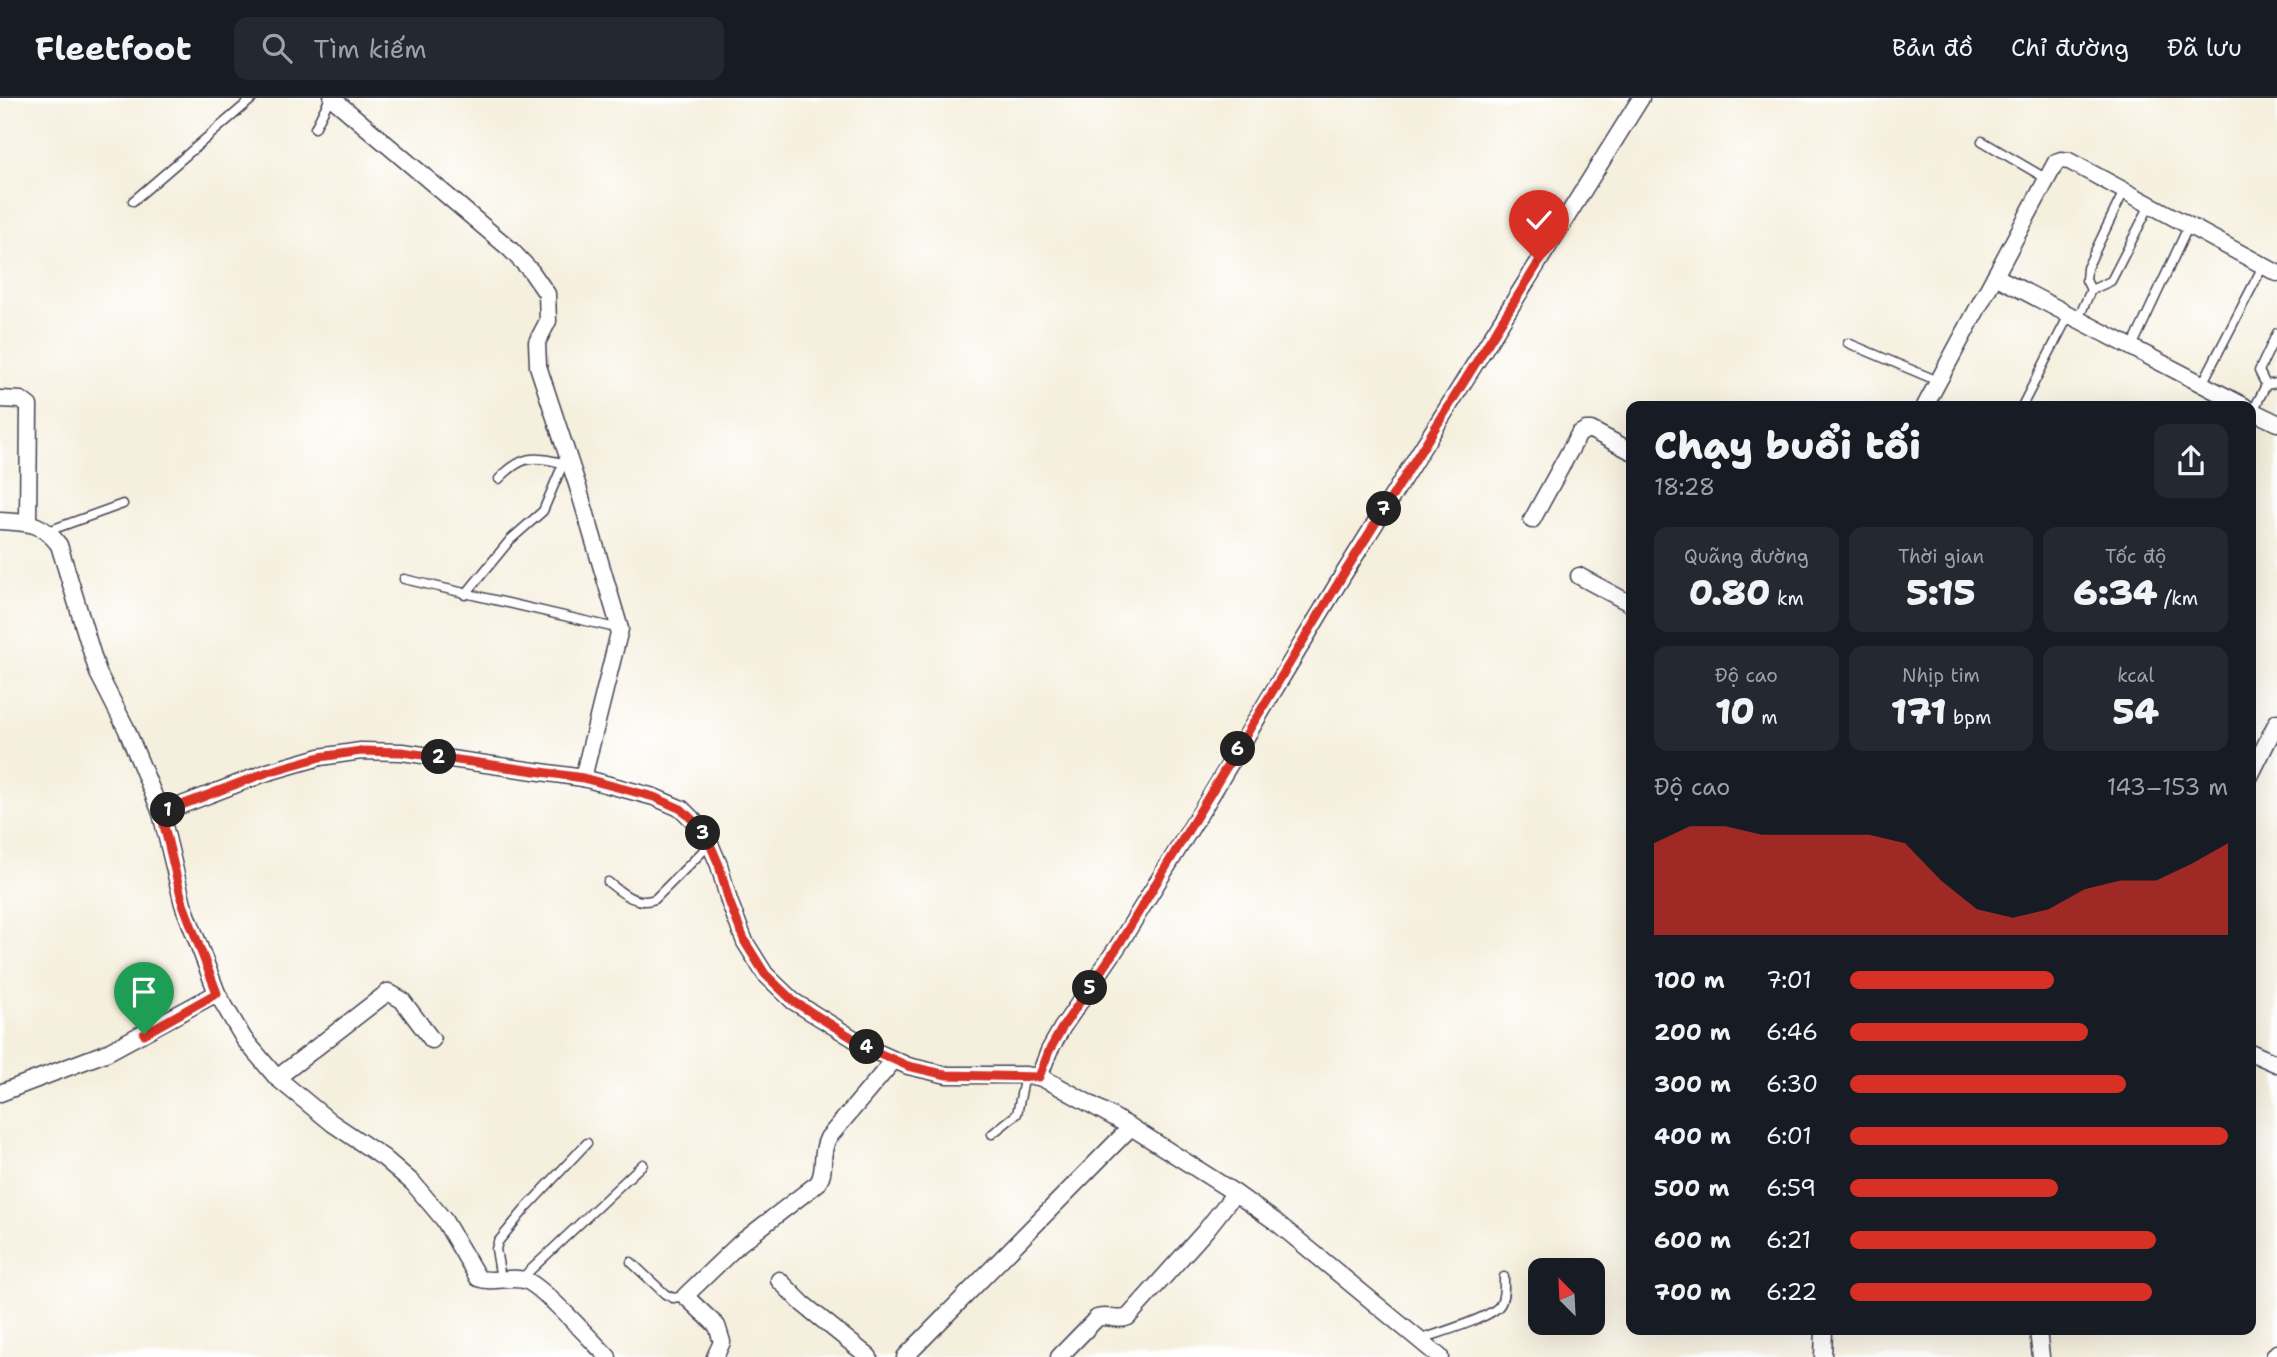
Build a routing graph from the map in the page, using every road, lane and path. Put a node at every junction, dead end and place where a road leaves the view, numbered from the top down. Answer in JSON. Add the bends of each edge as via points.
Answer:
{"nodes":[{"id":1,"x":253,"y":98,"type":"edge"},
{"id":2,"x":331,"y":98,"type":"edge"},
{"id":3,"x":1641,"y":98,"type":"edge"},
{"id":4,"x":315,"y":128,"type":"dead end"},
{"id":5,"x":1982,"y":141,"type":"dead end"},
{"id":6,"x":2047,"y":179,"type":"junction"},
{"id":7,"x":2124,"y":191,"type":"junction"},
{"id":8,"x":133,"y":201,"type":"dead end"},
{"id":9,"x":2150,"y":205,"type":"junction"},
{"id":10,"x":2189,"y":225,"type":"junction"},
{"id":11,"x":2270,"y":269,"type":"edge"},
{"id":12,"x":1995,"y":276,"type":"junction"},
{"id":13,"x":2091,"y":290,"type":"junction"},
{"id":14,"x":2073,"y":317,"type":"junction"},
{"id":15,"x":2277,"y":333,"type":"edge"},
{"id":16,"x":1848,"y":343,"type":"dead end"},
{"id":17,"x":2132,"y":347,"type":"junction"},
{"id":18,"x":1938,"y":381,"type":"junction"},
{"id":19,"x":2277,"y":383,"type":"edge"},
{"id":20,"x":2202,"y":384,"type":"junction"},
{"id":21,"x":2266,"y":385,"type":"junction"},
{"id":22,"x":0,"y":399,"type":"edge"},
{"id":23,"x":1928,"y":401,"type":"edge"},
{"id":24,"x":2025,"y":401,"type":"edge"},
{"id":25,"x":2234,"y":401,"type":"edge"},
{"id":26,"x":2255,"y":401,"type":"edge"},
{"id":27,"x":2256,"y":412,"type":"edge"},
{"id":28,"x":2277,"y":423,"type":"edge"},
{"id":29,"x":1626,"y":448,"type":"edge"},
{"id":30,"x":565,"y":458,"type":"junction"},
{"id":31,"x":499,"y":479,"type":"dead end"},
{"id":32,"x":123,"y":504,"type":"dead end"},
{"id":33,"x":1532,"y":520,"type":"dead end"},
{"id":34,"x":0,"y":521,"type":"edge"},
{"id":35,"x":28,"y":523,"type":"junction"},
{"id":36,"x":48,"y":531,"type":"junction"},
{"id":37,"x":1579,"y":576,"type":"dead end"},
{"id":38,"x":404,"y":579,"type":"dead end"},
{"id":39,"x":465,"y":595,"type":"junction"},
{"id":40,"x":1626,"y":601,"type":"edge"},
{"id":41,"x":620,"y":629,"type":"junction"},
{"id":42,"x":2277,"y":722,"type":"edge"},
{"id":43,"x":2256,"y":762,"type":"edge"},
{"id":44,"x":583,"y":778,"type":"junction"},
{"id":45,"x":161,"y":813,"type":"junction"},
{"id":46,"x":710,"y":844,"type":"junction"},
{"id":47,"x":608,"y":883,"type":"dead end"},
{"id":48,"x":217,"y":993,"type":"junction"},
{"id":49,"x":432,"y":1041,"type":"dead end"},
{"id":50,"x":2256,"y":1055,"type":"edge"},
{"id":51,"x":894,"y":1060,"type":"junction"},
{"id":52,"x":2277,"y":1064,"type":"edge"},
{"id":53,"x":1032,"y":1076,"type":"junction"},
{"id":54,"x":277,"y":1078,"type":"junction"},
{"id":55,"x":0,"y":1093,"type":"edge"},
{"id":56,"x":1131,"y":1127,"type":"junction"},
{"id":57,"x":992,"y":1133,"type":"dead end"},
{"id":58,"x":587,"y":1143,"type":"dead end"},
{"id":59,"x":643,"y":1164,"type":"dead end"},
{"id":60,"x":1235,"y":1193,"type":"junction"},
{"id":61,"x":631,"y":1262,"type":"dead end"},
{"id":62,"x":1504,"y":1277,"type":"dead end"},
{"id":63,"x":502,"y":1279,"type":"junction"},
{"id":64,"x":521,"y":1279,"type":"junction"},
{"id":65,"x":779,"y":1280,"type":"dead end"},
{"id":66,"x":685,"y":1296,"type":"junction"},
{"id":67,"x":1824,"y":1335,"type":"edge"},
{"id":68,"x":2039,"y":1335,"type":"edge"},
{"id":69,"x":1419,"y":1340,"type":"junction"},
{"id":70,"x":608,"y":1357,"type":"edge"},
{"id":71,"x":715,"y":1357,"type":"edge"},
{"id":72,"x":869,"y":1357,"type":"edge"},
{"id":73,"x":905,"y":1357,"type":"edge"},
{"id":74,"x":1059,"y":1357,"type":"edge"},
{"id":75,"x":1440,"y":1357,"type":"edge"},
{"id":76,"x":1823,"y":1357,"type":"edge"},
{"id":77,"x":2041,"y":1357,"type":"edge"}],
"edges":[{"from":1,"to":8,"type":"lane"},
{"from":2,"to":4,"type":"lane"},
{"from":2,"to":30,"type":"street","via":[[510,249],[547,294],[548,321],[537,342],[538,366]]},
{"from":3,"to":53,"type":"street","via":[[1118,946]]},
{"from":5,"to":6,"type":"lane"},
{"from":6,"to":7,"type":"street","via":[[2061,160]]},
{"from":6,"to":12,"type":"street"},
{"from":7,"to":9,"type":"street"},
{"from":7,"to":13,"type":"lane","via":[[2087,268]]},
{"from":9,"to":10,"type":"street"},
{"from":9,"to":13,"type":"lane","via":[[2111,281]]},
{"from":10,"to":11,"type":"street"},
{"from":10,"to":17,"type":"lane"},
{"from":11,"to":20,"type":"lane"},
{"from":12,"to":14,"type":"street"},
{"from":12,"to":18,"type":"street"},
{"from":13,"to":14,"type":"lane"},
{"from":14,"to":17,"type":"street"},
{"from":14,"to":24,"type":"lane"},
{"from":15,"to":21,"type":"lane","via":[[2259,371]]},
{"from":16,"to":18,"type":"lane"},
{"from":17,"to":20,"type":"street"},
{"from":18,"to":23,"type":"street"},
{"from":19,"to":21,"type":"lane"},
{"from":20,"to":25,"type":"street"},
{"from":21,"to":26,"type":"lane"},
{"from":22,"to":35,"type":"street","via":[[21,400],[29,406]]},
{"from":27,"to":28,"type":"street"},
{"from":29,"to":33,"type":"street","via":[[1591,430],[1579,434]]},
{"from":30,"to":31,"type":"lane","via":[[525,459]]},
{"from":30,"to":39,"type":"lane","via":[[542,511],[510,540]]},
{"from":30,"to":41,"type":"street"},
{"from":32,"to":36,"type":"lane"},
{"from":34,"to":35,"type":"street"},
{"from":35,"to":36,"type":"street"},
{"from":36,"to":45,"type":"street","via":[[63,556],[98,673]]},
{"from":37,"to":40,"type":"street"},
{"from":38,"to":39,"type":"lane"},
{"from":39,"to":41,"type":"lane"},
{"from":41,"to":44,"type":"street"},
{"from":42,"to":43,"type":"street"},
{"from":44,"to":45,"type":"street","via":[[413,753],[361,751],[268,772]]},
{"from":44,"to":46,"type":"street","via":[[681,809]]},
{"from":45,"to":48,"type":"street","via":[[183,904]]},
{"from":46,"to":47,"type":"lane","via":[[655,899],[629,898]]},
{"from":46,"to":51,"type":"street","via":[[745,942],[765,974],[803,1008]]},
{"from":48,"to":54,"type":"street","via":[[244,1039]]},
{"from":48,"to":55,"type":"street","via":[[108,1052]]},
{"from":49,"to":54,"type":"street","via":[[402,1000],[388,992]]},
{"from":50,"to":52,"type":"street"},
{"from":51,"to":53,"type":"street","via":[[947,1075]]},
{"from":51,"to":66,"type":"street","via":[[828,1138],[817,1183],[739,1244]]},
{"from":53,"to":56,"type":"street"},
{"from":53,"to":57,"type":"lane","via":[[1017,1114]]},
{"from":54,"to":63,"type":"street","via":[[414,1183],[444,1220],[478,1278]]},
{"from":56,"to":60,"type":"street"},
{"from":56,"to":73,"type":"street"},
{"from":58,"to":63,"type":"lane","via":[[498,1242]]},
{"from":59,"to":64,"type":"lane"},
{"from":60,"to":69,"type":"street","via":[[1302,1241]]},
{"from":60,"to":74,"type":"street","via":[[1128,1317],[1097,1318]]},
{"from":61,"to":66,"type":"lane","via":[[666,1294]]},
{"from":62,"to":69,"type":"lane","via":[[1500,1305],[1490,1313]]},
{"from":63,"to":64,"type":"street"},
{"from":64,"to":70,"type":"street","via":[[536,1286]]},
{"from":65,"to":72,"type":"street"},
{"from":66,"to":71,"type":"street","via":[[721,1333]]},
{"from":67,"to":76,"type":"street"},
{"from":68,"to":77,"type":"street"},
{"from":69,"to":75,"type":"street"}]}
